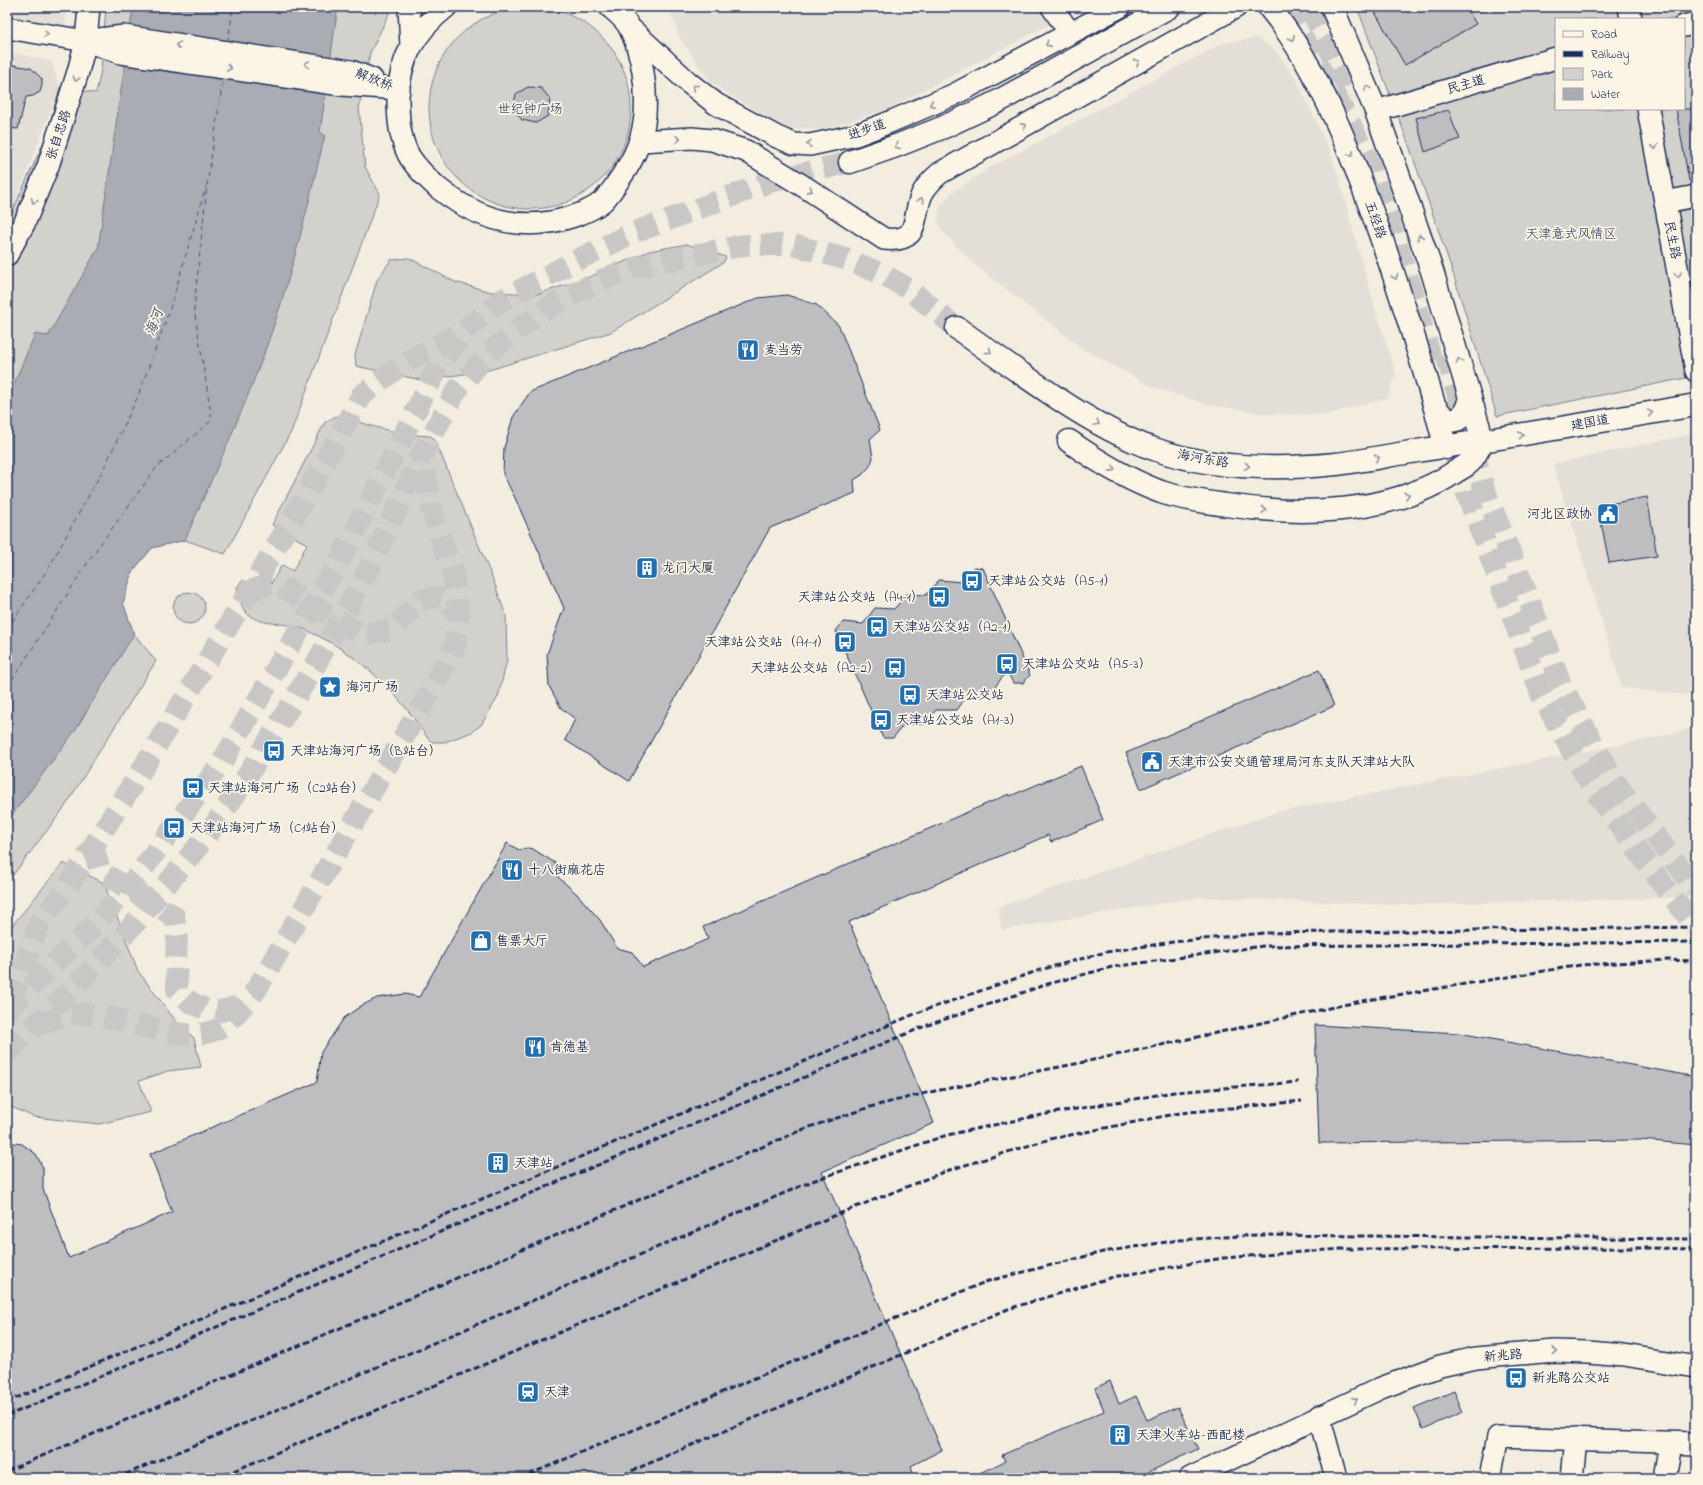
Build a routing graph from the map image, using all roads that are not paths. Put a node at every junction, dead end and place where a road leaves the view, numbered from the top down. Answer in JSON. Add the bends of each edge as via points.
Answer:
{"nodes":[{"id":1,"x":89,"y":7,"type":"edge"},
{"id":2,"x":409,"y":7,"type":"edge"},
{"id":3,"x":446,"y":7,"type":"edge"},
{"id":4,"x":610,"y":7,"type":"edge"},
{"id":5,"x":1052,"y":7,"type":"edge"},
{"id":6,"x":1120,"y":7,"type":"edge"},
{"id":7,"x":1169,"y":7,"type":"edge"},
{"id":8,"x":1236,"y":7,"type":"edge"},
{"id":9,"x":1269,"y":7,"type":"edge"},
{"id":10,"x":1332,"y":7,"type":"edge"},
{"id":11,"x":1629,"y":7,"type":"edge"},
{"id":12,"x":1631,"y":18,"type":"edge"},
{"id":13,"x":1696,"y":23,"type":"edge"},
{"id":14,"x":628,"y":26,"type":"junction"},
{"id":15,"x":1685,"y":26,"type":"edge"},
{"id":16,"x":7,"y":28,"type":"edge"},
{"id":17,"x":1070,"y":32,"type":"junction"},
{"id":18,"x":86,"y":41,"type":"junction"},
{"id":19,"x":411,"y":47,"type":"junction"},
{"id":20,"x":1555,"y":58,"type":"edge"},
{"id":21,"x":399,"y":89,"type":"junction"},
{"id":22,"x":1648,"y":110,"type":"edge"},
{"id":23,"x":1376,"y":111,"type":"junction"},
{"id":24,"x":640,"y":141,"type":"junction"},
{"id":25,"x":850,"y":162,"type":"tunnel mouth"},
{"id":26,"x":1696,"y":196,"type":"edge"},
{"id":27,"x":1665,"y":202,"type":"junction"},
{"id":28,"x":7,"y":255,"type":"edge"},
{"id":29,"x":957,"y":328,"type":"tunnel mouth"},
{"id":30,"x":1696,"y":371,"type":"edge"},
{"id":31,"x":1470,"y":398,"type":"junction"},
{"id":32,"x":1696,"y":405,"type":"edge"},
{"id":33,"x":1435,"y":406,"type":"junction"},
{"id":34,"x":1069,"y":441,"type":"dead end"},
{"id":35,"x":1483,"y":441,"type":"junction"},
{"id":36,"x":1446,"y":448,"type":"junction"},
{"id":37,"x":1696,"y":1367,"type":"edge"},
{"id":38,"x":1320,"y":1416,"type":"junction"},
{"id":39,"x":1576,"y":1440,"type":"junction"},
{"id":40,"x":1670,"y":1443,"type":"junction"},
{"id":41,"x":1696,"y":1444,"type":"edge"},
{"id":42,"x":1190,"y":1478,"type":"edge"},
{"id":43,"x":1336,"y":1478,"type":"edge"},
{"id":44,"x":1490,"y":1478,"type":"edge"},
{"id":45,"x":1572,"y":1478,"type":"edge"},
{"id":46,"x":1664,"y":1478,"type":"edge"}],
"edges":[{"from":1,"to":18,"type":"street","name":"张自忠路"},
{"from":2,"to":19,"type":"street"},
{"from":3,"to":19,"type":"street","via":[[420,32]]},
{"from":4,"to":14,"type":"street","name":"进步道"},
{"from":5,"to":17,"type":"street"},
{"from":6,"to":17,"type":"street","name":"进步道"},
{"from":7,"to":25,"type":"main road","name":"进步道","one_way":true,"via":[[997,102],[944,127]]},
{"from":24,"to":8,"type":"street","one_way":true,"via":[[692,138],[712,140],[736,147],[802,185],[884,239],[897,240],[908,236],[922,195],[940,173]]},
{"from":9,"to":33,"type":"main road","name":"五经路","one_way":true,"via":[[1287,29],[1309,68],[1357,168],[1400,292]]},
{"from":23,"to":10,"type":"main road","one_way":true},
{"from":11,"to":12,"type":"street"},
{"from":13,"to":15,"type":"street"},
{"from":17,"to":14,"type":"street","name":"进步道","one_way":true,"via":[[953,95],[856,135],[810,145],[794,144],[777,137],[716,104],[689,83]]},
{"from":14,"to":24,"type":"street","via":[[645,83],[646,100]]},
{"from":16,"to":18,"type":"street","name":"解放桥","one_way":true},
{"from":18,"to":21,"type":"street","name":"解放桥","via":[[344,77]]},
{"from":18,"to":28,"type":"street","name":"张自忠路","one_way":true,"via":[[70,101],[48,166],[24,224]]},
{"from":19,"to":21,"type":"street"},
{"from":20,"to":23,"type":"street","name":"民主道"},
{"from":21,"to":24,"type":"street","via":[[398,119],[401,133],[416,165],[449,196],[482,216],[497,221],[534,224],[556,222],[579,214],[602,201],[616,185],[630,165]]},
{"from":22,"to":27,"type":"street","name":"民生路","one_way":true},
{"from":31,"to":23,"type":"main road","one_way":true,"via":[[1432,271]]},
{"from":26,"to":27,"type":"street"},
{"from":27,"to":30,"type":"street","name":"民生路","one_way":true},
{"from":29,"to":36,"type":"main road","name":"海河东路","one_way":true,"via":[[1008,366],[1100,424],[1127,438],[1183,457],[1236,465],[1284,467],[1336,464]]},
{"from":31,"to":33,"type":"main road","via":[[1465,414],[1456,420],[1444,418]]},
{"from":31,"to":35,"type":"main road"},
{"from":35,"to":32,"type":"main road","name":"建国道","one_way":true},
{"from":33,"to":36,"type":"main road","name":"五经路"},
{"from":34,"to":35,"type":"main road","one_way":true,"via":[[1127,477],[1162,492],[1262,510],[1300,511],[1360,506],[1415,493],[1441,481],[1470,461]]},
{"from":35,"to":36,"type":"main road","name":"海河东路"},
{"from":38,"to":37,"type":"street","name":"新兆路","one_way":true,"via":[[1414,1375],[1476,1358],[1554,1351],[1588,1352]]},
{"from":38,"to":42,"type":"street","name":"新兆路"},
{"from":38,"to":43,"type":"street"},
{"from":39,"to":40,"type":"street"},
{"from":39,"to":44,"type":"street","via":[[1498,1437]]},
{"from":39,"to":45,"type":"street"},
{"from":40,"to":41,"type":"street"},
{"from":40,"to":46,"type":"street"}]}
